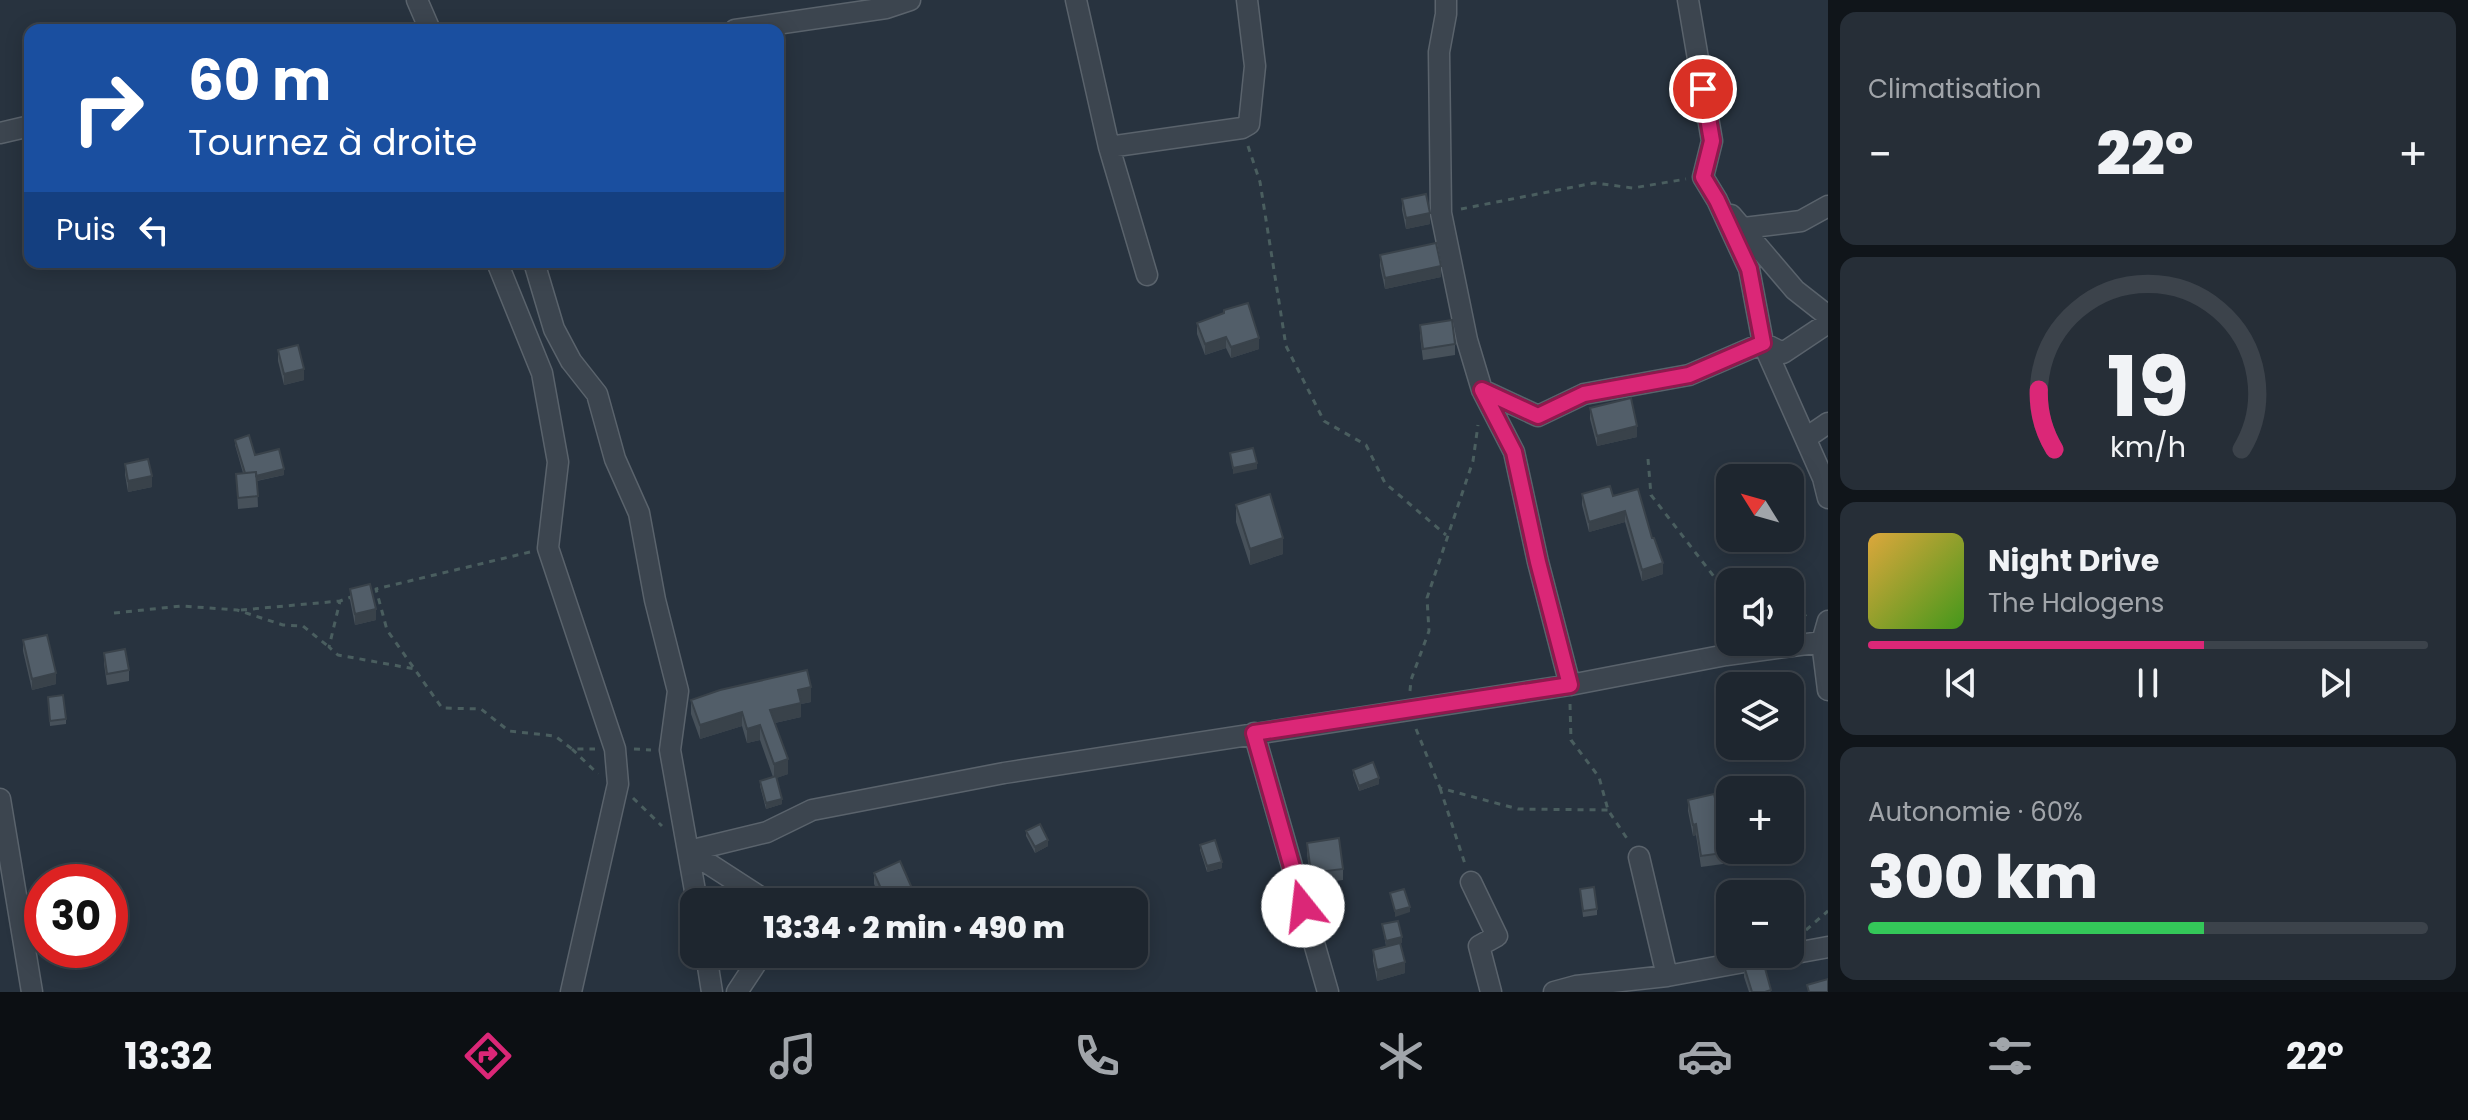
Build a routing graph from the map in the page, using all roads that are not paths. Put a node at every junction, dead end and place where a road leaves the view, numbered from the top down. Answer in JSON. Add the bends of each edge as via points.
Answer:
{"nodes":[{"id":1,"x":417,"y":0,"type":"edge"},
{"id":2,"x":910,"y":0,"type":"edge"},
{"id":3,"x":1076,"y":0,"type":"edge"},
{"id":4,"x":1247,"y":0,"type":"edge"},
{"id":5,"x":1446,"y":0,"type":"edge"},
{"id":6,"x":1688,"y":0,"type":"edge"},
{"id":7,"x":427,"y":24,"type":"edge"},
{"id":8,"x":776,"y":24,"type":"edge"},
{"id":9,"x":24,"y":127,"type":"edge"},
{"id":10,"x":0,"y":133,"type":"edge"},
{"id":11,"x":1109,"y":147,"type":"junction"},
{"id":12,"x":1717,"y":200,"type":"junction"},
{"id":13,"x":1828,"y":206,"type":"edge"},
{"id":14,"x":1744,"y":228,"type":"junction"},
{"id":15,"x":499,"y":268,"type":"edge"},
{"id":16,"x":536,"y":268,"type":"edge"},
{"id":17,"x":1147,"y":275,"type":"dead end"},
{"id":18,"x":1828,"y":316,"type":"edge"},
{"id":19,"x":1828,"y":323,"type":"edge"},
{"id":20,"x":554,"y":329,"type":"junction"},
{"id":21,"x":1763,"y":343,"type":"junction"},
{"id":22,"x":542,"y":373,"type":"junction"},
{"id":23,"x":1482,"y":390,"type":"junction"},
{"id":24,"x":1828,"y":423,"type":"edge"},
{"id":25,"x":1806,"y":438,"type":"junction"},
{"id":26,"x":1828,"y":498,"type":"edge"},
{"id":27,"x":1828,"y":621,"type":"edge"},
{"id":28,"x":1822,"y":642,"type":"junction"},
{"id":29,"x":1570,"y":685,"type":"junction"},
{"id":30,"x":1828,"y":690,"type":"edge"},
{"id":31,"x":1254,"y":733,"type":"junction"},
{"id":32,"x":0,"y":799,"type":"edge"},
{"id":33,"x":689,"y":851,"type":"junction"},
{"id":34,"x":1639,"y":857,"type":"road end"},
{"id":35,"x":1471,"y":882,"type":"road end"},
{"id":36,"x":695,"y":888,"type":"edge"},
{"id":37,"x":746,"y":888,"type":"edge"},
{"id":38,"x":1828,"y":947,"type":"edge"},
{"id":39,"x":1804,"y":948,"type":"edge"},
{"id":40,"x":1716,"y":965,"type":"edge"},
{"id":41,"x":708,"y":968,"type":"edge"},
{"id":42,"x":753,"y":968,"type":"edge"},
{"id":43,"x":1667,"y":976,"type":"junction"},
{"id":44,"x":32,"y":992,"type":"edge"},
{"id":45,"x":571,"y":992,"type":"edge"},
{"id":46,"x":712,"y":992,"type":"edge"},
{"id":47,"x":737,"y":992,"type":"edge"},
{"id":48,"x":1328,"y":992,"type":"edge"},
{"id":49,"x":1491,"y":992,"type":"edge"},
{"id":50,"x":1554,"y":992,"type":"edge"}],
"edges":[{"from":1,"to":7,"type":"street"},
{"from":2,"to":8,"type":"street"},
{"from":3,"to":11,"type":"street"},
{"from":4,"to":11,"type":"street","via":[[1255,66],[1249,124]]},
{"from":5,"to":23,"type":"street","via":[[1439,52],[1441,213]]},
{"from":6,"to":12,"type":"street","via":[[1712,141],[1703,177]]},
{"from":9,"to":10,"type":"street"},
{"from":11,"to":17,"type":"street"},
{"from":12,"to":14,"type":"street"},
{"from":12,"to":21,"type":"street","via":[[1749,269]]},
{"from":13,"to":14,"type":"street","via":[[1801,221]]},
{"from":14,"to":18,"type":"street","via":[[1795,290]]},
{"from":15,"to":22,"type":"street"},
{"from":16,"to":20,"type":"street"},
{"from":19,"to":21,"type":"street","via":[[1783,353]]},
{"from":20,"to":22,"type":"street"},
{"from":20,"to":33,"type":"street","via":[[597,394],[615,459],[639,513],[678,691],[670,750]]},
{"from":21,"to":23,"type":"street","via":[[1689,375],[1584,394],[1538,416]]},
{"from":21,"to":25,"type":"street"},
{"from":22,"to":45,"type":"street","via":[[558,462],[548,548],[615,749],[618,784]]},
{"from":23,"to":29,"type":"street","via":[[1514,452]]},
{"from":24,"to":25,"type":"street"},
{"from":25,"to":26,"type":"street"},
{"from":27,"to":28,"type":"street"},
{"from":28,"to":29,"type":"street"},
{"from":28,"to":30,"type":"street"},
{"from":29,"to":31,"type":"street"},
{"from":31,"to":33,"type":"street","via":[[812,810],[767,832]]},
{"from":31,"to":48,"type":"street"},
{"from":32,"to":44,"type":"street"},
{"from":33,"to":36,"type":"street"},
{"from":33,"to":37,"type":"street"},
{"from":34,"to":43,"type":"street"},
{"from":35,"to":49,"type":"street","via":[[1497,936],[1479,946]]},
{"from":38,"to":39,"type":"street"},
{"from":40,"to":43,"type":"street"},
{"from":41,"to":46,"type":"street"},
{"from":42,"to":47,"type":"street"},
{"from":43,"to":50,"type":"street"}]}
